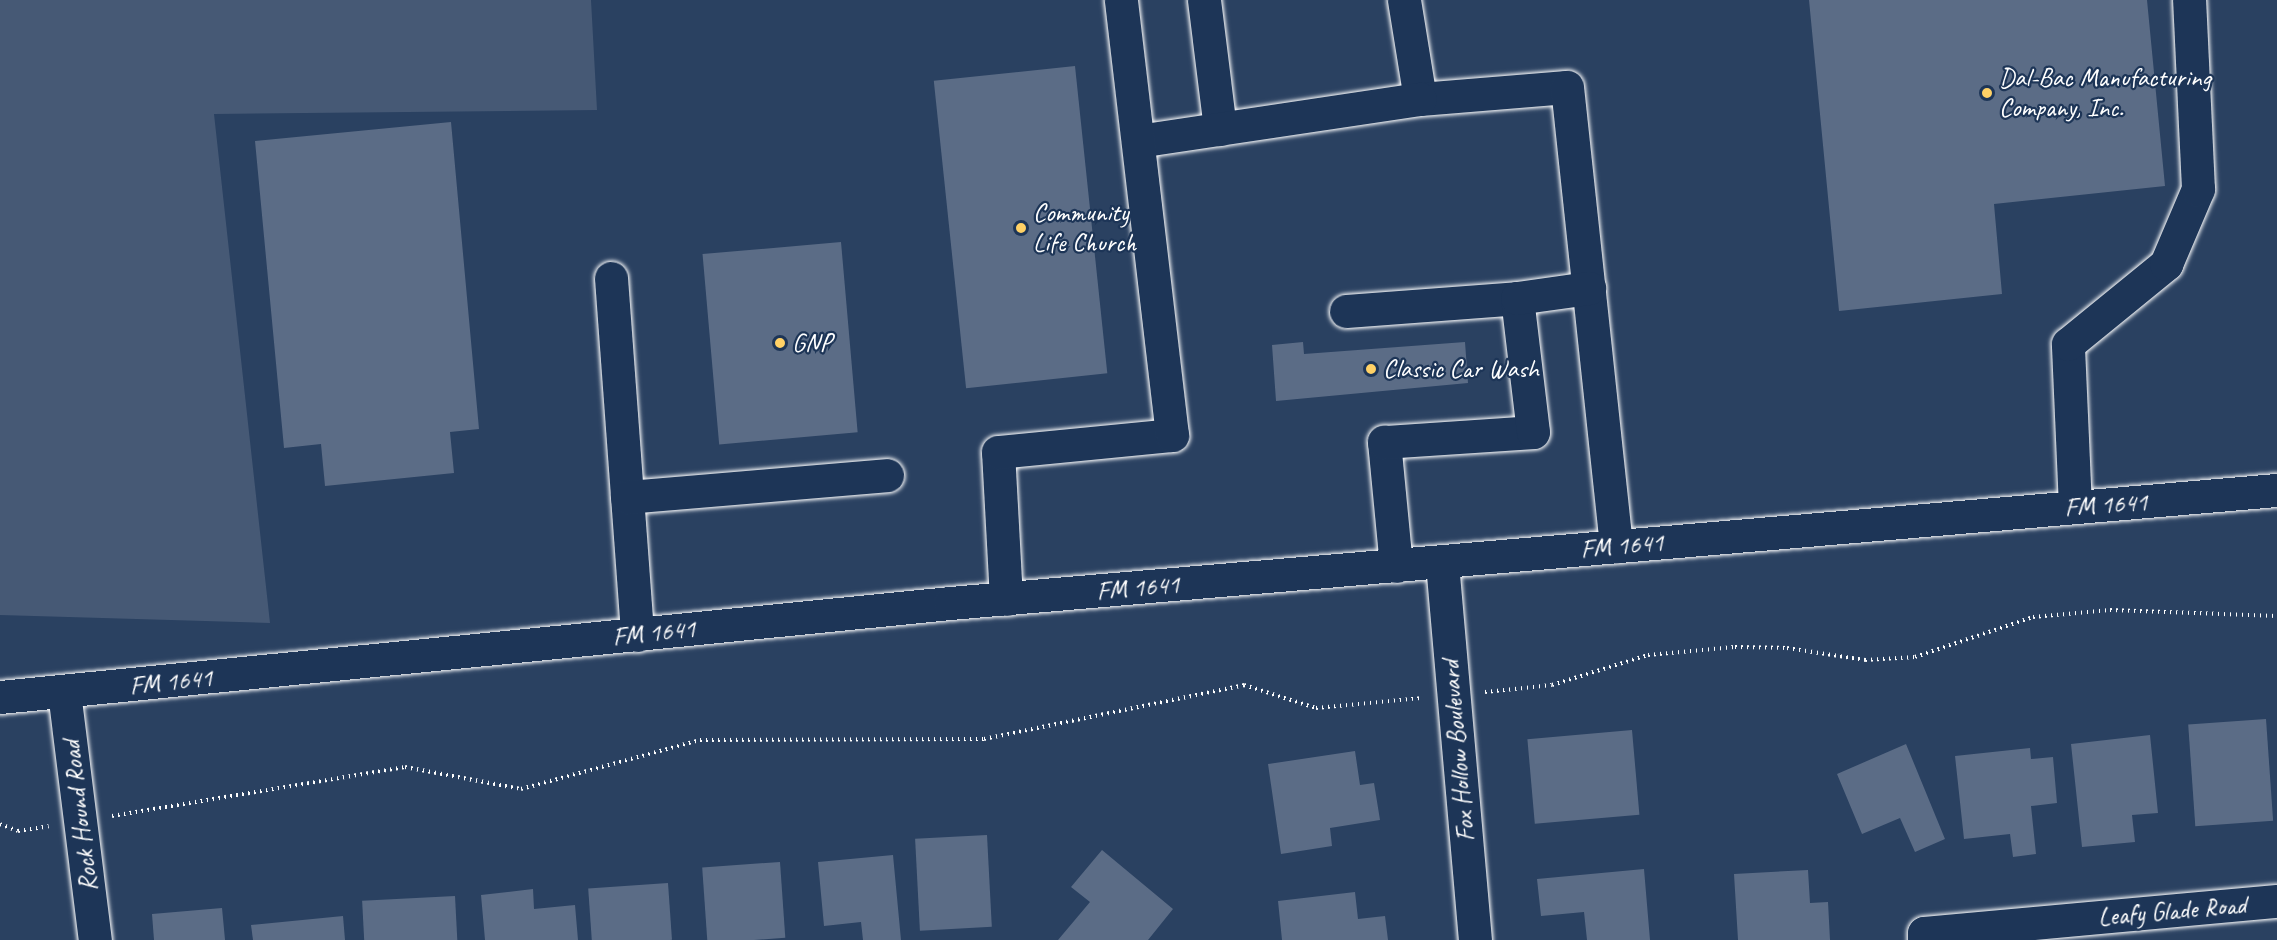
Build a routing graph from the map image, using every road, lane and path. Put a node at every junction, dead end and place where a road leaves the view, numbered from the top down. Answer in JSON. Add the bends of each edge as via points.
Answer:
{"nodes":[{"id":1,"x":1121,"y":0,"type":"edge"},
{"id":2,"x":1204,"y":0,"type":"edge"},
{"id":3,"x":1404,"y":0,"type":"edge"},
{"id":4,"x":2189,"y":0,"type":"edge"},
{"id":5,"x":1420,"y":99,"type":"junction"},
{"id":6,"x":1220,"y":129,"type":"junction"},
{"id":7,"x":1138,"y":141,"type":"junction"},
{"id":8,"x":611,"y":278,"type":"dead end"},
{"id":9,"x":1589,"y":288,"type":"junction"},
{"id":10,"x":1517,"y":298,"type":"junction"},
{"id":11,"x":1347,"y":311,"type":"dead end"},
{"id":12,"x":887,"y":475,"type":"dead end"},
{"id":13,"x":2277,"y":490,"type":"edge"},
{"id":14,"x":627,"y":497,"type":"junction"},
{"id":15,"x":2075,"y":507,"type":"junction"},
{"id":16,"x":1616,"y":546,"type":"junction"},
{"id":17,"x":1442,"y":563,"type":"junction"},
{"id":18,"x":1396,"y":566,"type":"junction"},
{"id":19,"x":1006,"y":599,"type":"junction"},
{"id":20,"x":2277,"y":616,"type":"edge"},
{"id":21,"x":637,"y":635,"type":"junction"},
{"id":22,"x":64,"y":692,"type":"junction"},
{"id":23,"x":1453,"y":695,"type":"junction"},
{"id":24,"x":0,"y":697,"type":"edge"},
{"id":25,"x":80,"y":821,"type":"junction"},
{"id":26,"x":0,"y":824,"type":"edge"},
{"id":27,"x":2277,"y":901,"type":"edge"},
{"id":28,"x":1924,"y":937,"type":"edge"},
{"id":29,"x":95,"y":940,"type":"edge"},
{"id":30,"x":1475,"y":940,"type":"edge"}],
"edges":[{"from":1,"to":7,"type":"main road"},
{"from":2,"to":6,"type":"main road"},
{"from":3,"to":5,"type":"main road"},
{"from":4,"to":15,"type":"main road","via":[[2198,189],[2166,264],[2068,344]]},
{"from":5,"to":6,"type":"main road"},
{"from":5,"to":9,"type":"main road","via":[[1567,87]]},
{"from":6,"to":7,"type":"main road"},
{"from":7,"to":19,"type":"main road","via":[[1172,435],[998,452]]},
{"from":8,"to":14,"type":"main road"},
{"from":9,"to":10,"type":"main road"},
{"from":9,"to":16,"type":"main road"},
{"from":10,"to":11,"type":"main road"},
{"from":10,"to":18,"type":"main road","via":[[1533,432],[1384,442]]},
{"from":12,"to":14,"type":"main road"},
{"from":13,"to":15,"type":"main road","name":"FM 1641","number":"FM 1641"},
{"from":14,"to":21,"type":"main road"},
{"from":15,"to":16,"type":"main road","name":"FM 1641","number":"FM 1641"},
{"from":16,"to":17,"type":"main road","name":"FM 1641","number":"FM 1641"},
{"from":17,"to":18,"type":"main road","name":"FM 1641","number":"FM 1641"},
{"from":17,"to":23,"type":"main road","name":"Fox Hollow Boulevard"},
{"from":18,"to":19,"type":"main road","name":"FM 1641","number":"FM 1641"},
{"from":19,"to":21,"type":"main road","name":"FM 1641","number":"FM 1641"},
{"from":20,"to":23,"type":"path","via":[[2110,610],[2033,617],[1915,657],[1865,660],[1787,648],[1735,647],[1648,654],[1552,685]]},
{"from":21,"to":22,"type":"main road","name":"FM 1641","number":"FM 1641"},
{"from":22,"to":24,"type":"main road","name":"FM 1641","number":"FM 1641"},
{"from":22,"to":25,"type":"main road","name":"Rock Hound Road"},
{"from":23,"to":25,"type":"path","via":[[1316,708],[1244,685],[984,739],[700,740],[521,789],[405,767]]},
{"from":23,"to":30,"type":"main road","name":"Fox Hollow Boulevard"},
{"from":25,"to":26,"type":"path","via":[[18,831]]},
{"from":25,"to":29,"type":"main road","name":"Rock Hound Road"},
{"from":27,"to":28,"type":"main road","name":"Leafy Glade Road"}]}
